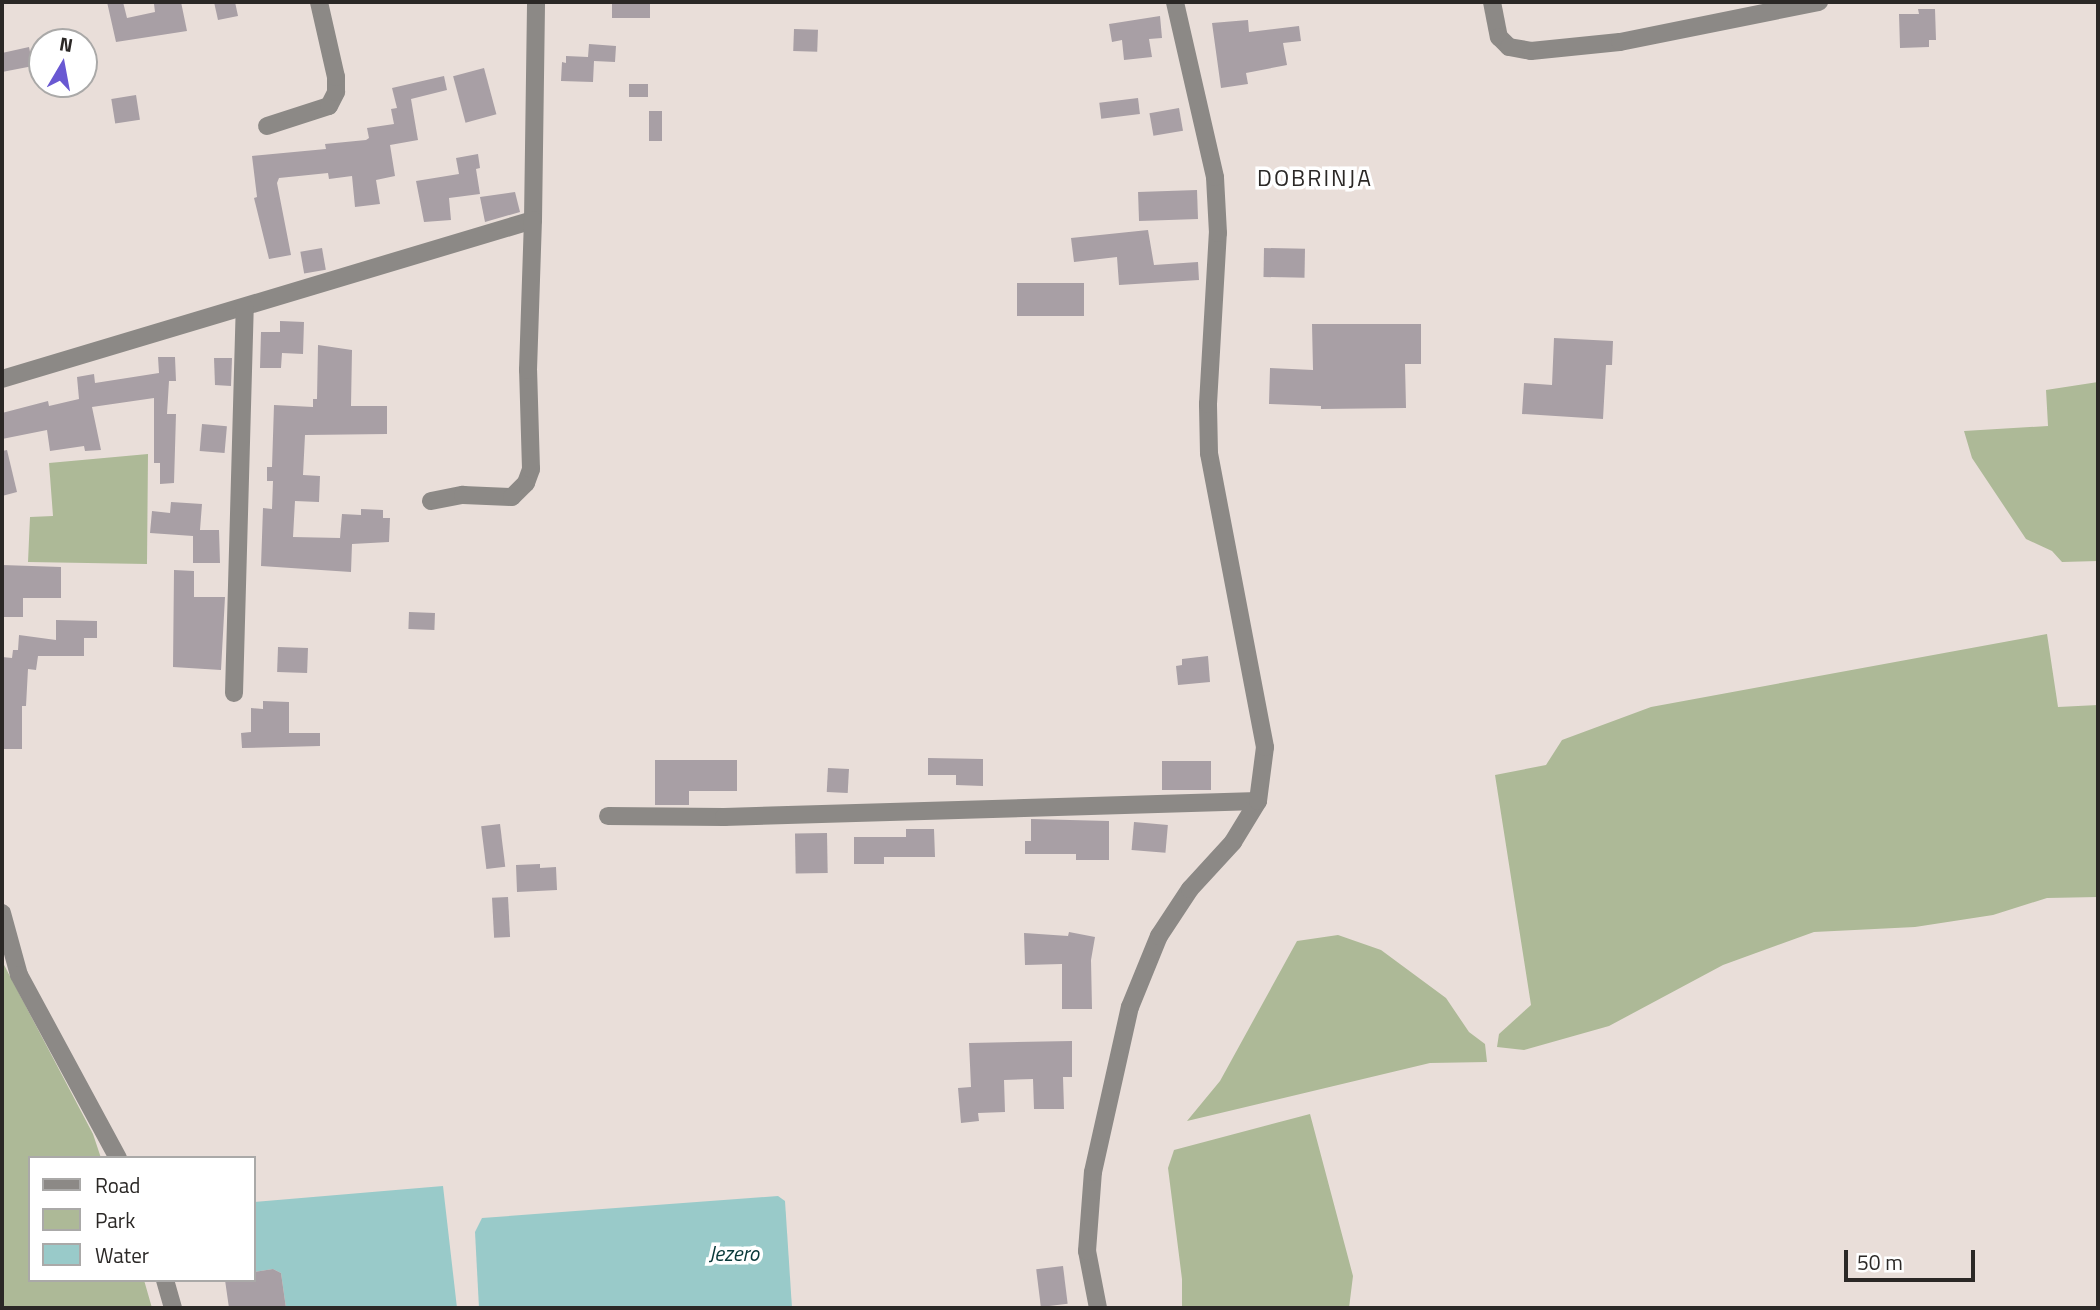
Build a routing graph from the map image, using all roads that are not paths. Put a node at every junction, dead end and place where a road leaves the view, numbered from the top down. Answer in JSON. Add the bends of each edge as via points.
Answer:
{"nodes":[{"id":1,"x":319,"y":2,"type":"edge"},
{"id":2,"x":536,"y":2,"type":"edge"},
{"id":3,"x":1175,"y":2,"type":"edge"},
{"id":4,"x":1492,"y":2,"type":"edge"},
{"id":5,"x":1819,"y":2,"type":"edge"},
{"id":6,"x":267,"y":126,"type":"dead end"},
{"id":7,"x":533,"y":220,"type":"junction"},
{"id":8,"x":245,"y":308,"type":"junction"},
{"id":9,"x":2,"y":379,"type":"edge"},
{"id":10,"x":431,"y":501,"type":"dead end"},
{"id":11,"x":234,"y":693,"type":"dead end"},
{"id":12,"x":1258,"y":801,"type":"junction"},
{"id":13,"x":608,"y":816,"type":"dead end"},
{"id":14,"x":2,"y":913,"type":"edge"},
{"id":15,"x":117,"y":1156,"type":"edge"},
{"id":16,"x":166,"y":1282,"type":"edge"},
{"id":17,"x":173,"y":1308,"type":"edge"},
{"id":18,"x":1098,"y":1308,"type":"edge"}],
"edges":[{"from":1,"to":6,"type":"street","via":[[336,92],[329,106]]},
{"from":2,"to":7,"type":"street"},
{"from":3,"to":12,"type":"street","via":[[1215,177],[1218,233],[1209,453],[1262,723],[1265,747]]},
{"from":4,"to":5,"type":"street","via":[[1499,37],[1509,47],[1531,51],[1620,42]]},
{"from":7,"to":8,"type":"street"},
{"from":7,"to":10,"type":"street","via":[[528,370],[531,469],[526,483],[512,497],[464,495]]},
{"from":8,"to":9,"type":"street"},
{"from":8,"to":11,"type":"street"},
{"from":12,"to":13,"type":"street","via":[[724,817]]},
{"from":12,"to":18,"type":"street","via":[[1233,842],[1190,889],[1159,936],[1130,1007],[1093,1172],[1087,1251]]},
{"from":14,"to":15,"type":"street","via":[[19,975]]},
{"from":16,"to":17,"type":"street"}]}
